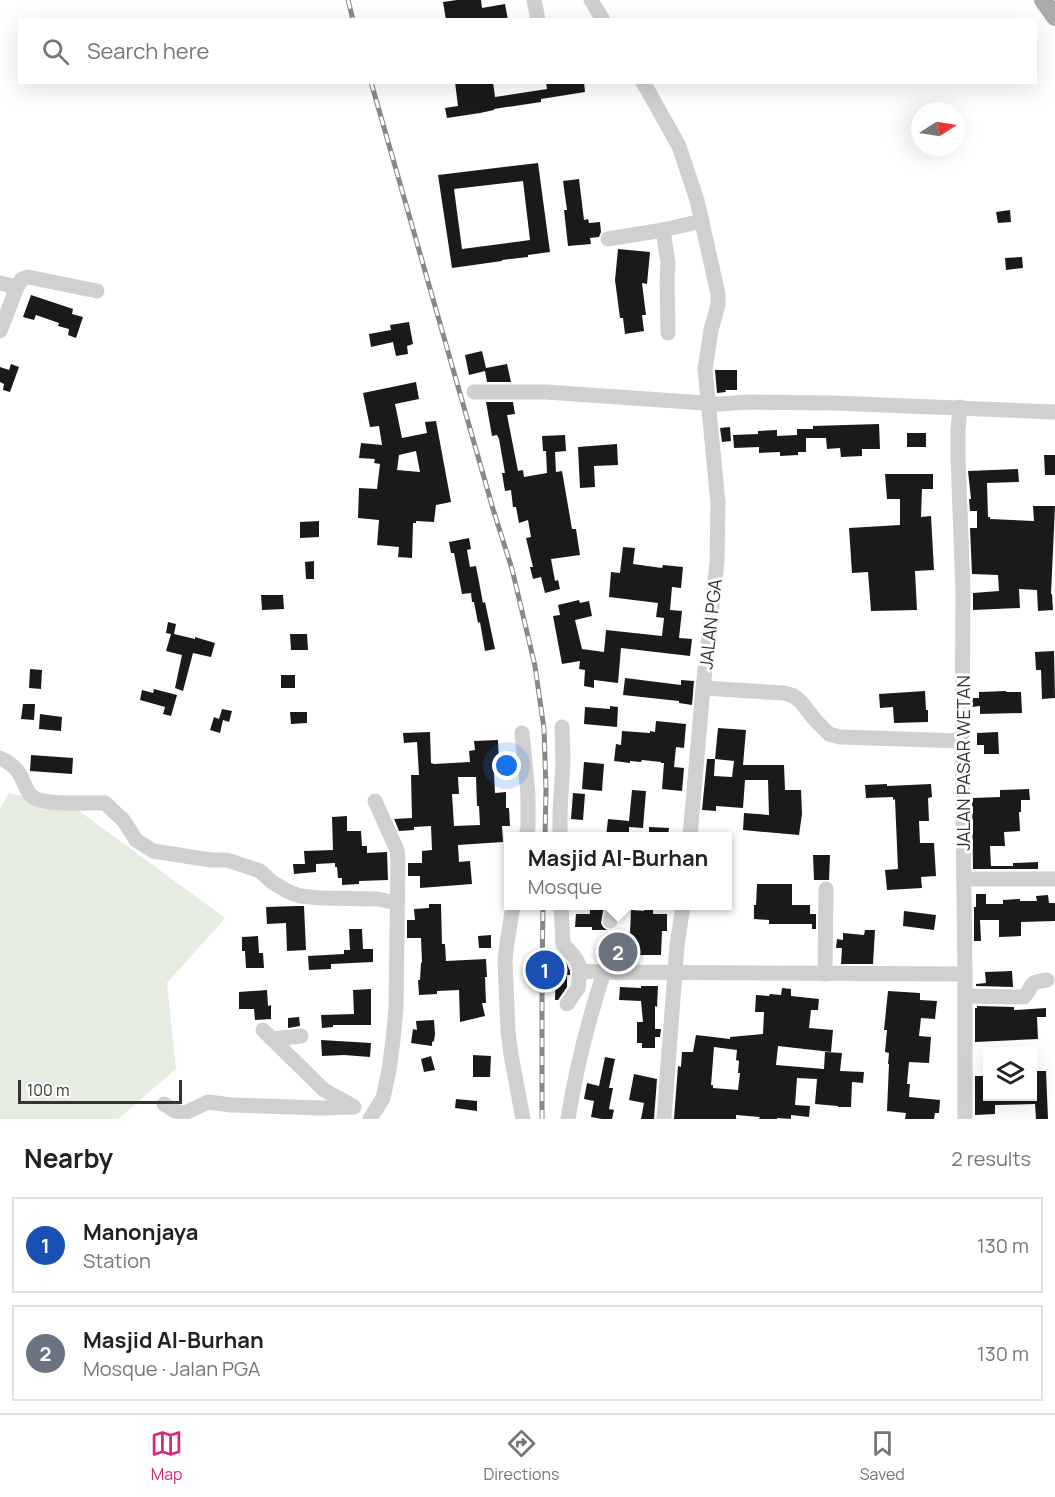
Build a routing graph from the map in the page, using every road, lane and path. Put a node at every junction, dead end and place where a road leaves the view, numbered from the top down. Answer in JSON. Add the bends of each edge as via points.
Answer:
{"nodes":[{"id":1,"x":534,"y":0,"type":"edge"},
{"id":2,"x":591,"y":0,"type":"edge"},
{"id":3,"x":1043,"y":0,"type":"edge"},
{"id":4,"x":1055,"y":17,"type":"edge"},
{"id":5,"x":538,"y":18,"type":"edge"},
{"id":6,"x":602,"y":18,"type":"edge"},
{"id":7,"x":645,"y":84,"type":"edge"},
{"id":8,"x":702,"y":221,"type":"junction"},
{"id":9,"x":663,"y":230,"type":"junction"},
{"id":10,"x":608,"y":239,"type":"dead end"},
{"id":11,"x":0,"y":283,"type":"edge"},
{"id":12,"x":17,"y":287,"type":"junction"},
{"id":13,"x":97,"y":291,"type":"dead end"},
{"id":14,"x":0,"y":331,"type":"edge"},
{"id":15,"x":668,"y":333,"type":"dead end"},
{"id":16,"x":474,"y":392,"type":"dead end"},
{"id":17,"x":960,"y":407,"type":"junction"},
{"id":18,"x":708,"y":408,"type":"junction"},
{"id":19,"x":1055,"y":412,"type":"edge"},
{"id":20,"x":703,"y":688,"type":"junction"},
{"id":21,"x":562,"y":727,"type":"dead end"},
{"id":22,"x":522,"y":733,"type":"dead end"},
{"id":23,"x":962,"y":741,"type":"junction"},
{"id":24,"x":0,"y":758,"type":"edge"},
{"id":25,"x":375,"y":801,"type":"dead end"},
{"id":26,"x":527,"y":832,"type":"edge"},
{"id":27,"x":560,"y":832,"type":"edge"},
{"id":28,"x":690,"y":832,"type":"edge"},
{"id":29,"x":964,"y":879,"type":"junction"},
{"id":30,"x":1055,"y":879,"type":"edge"},
{"id":31,"x":826,"y":889,"type":"dead end"},
{"id":32,"x":397,"y":903,"type":"junction"},
{"id":33,"x":512,"y":910,"type":"edge"},
{"id":34,"x":561,"y":910,"type":"edge"},
{"id":35,"x":613,"y":910,"type":"edge"},
{"id":36,"x":682,"y":910,"type":"edge"},
{"id":37,"x":610,"y":921,"type":"dead end"},
{"id":38,"x":580,"y":971,"type":"junction"},
{"id":39,"x":604,"y":972,"type":"junction"},
{"id":40,"x":676,"y":972,"type":"junction"},
{"id":41,"x":825,"y":974,"type":"junction"},
{"id":42,"x":965,"y":974,"type":"junction"},
{"id":43,"x":1047,"y":980,"type":"dead end"},
{"id":44,"x":964,"y":996,"type":"junction"},
{"id":45,"x":567,"y":1004,"type":"dead end"},
{"id":46,"x":301,"y":1036,"type":"dead end"},
{"id":47,"x":164,"y":1104,"type":"dead end"},
{"id":48,"x":354,"y":1107,"type":"junction"},
{"id":49,"x":232,"y":1112,"type":"edge"},
{"id":50,"x":321,"y":1114,"type":"edge"},
{"id":51,"x":181,"y":1116,"type":"edge"},
{"id":52,"x":370,"y":1119,"type":"edge"},
{"id":53,"x":523,"y":1119,"type":"edge"},
{"id":54,"x":568,"y":1119,"type":"edge"},
{"id":55,"x":664,"y":1119,"type":"edge"},
{"id":56,"x":965,"y":1119,"type":"edge"}],
"edges":[{"from":1,"to":5,"type":"street"},
{"from":2,"to":6,"type":"street"},
{"from":3,"to":4,"type":"main road"},
{"from":7,"to":8,"type":"street","name":"JALAN PGA","via":[[679,146]]},
{"from":8,"to":9,"type":"street"},
{"from":8,"to":18,"type":"street","name":"JALAN PGA","via":[[718,294],[705,369]]},
{"from":9,"to":10,"type":"street"},
{"from":9,"to":15,"type":"street","via":[[668,263]]},
{"from":11,"to":12,"type":"street"},
{"from":12,"to":13,"type":"street","via":[[27,277]]},
{"from":12,"to":14,"type":"street"},
{"from":16,"to":18,"type":"street","via":[[546,392]]},
{"from":17,"to":18,"type":"street","via":[[749,402]]},
{"from":17,"to":19,"type":"street"},
{"from":17,"to":23,"type":"street","name":"JALAN PASAR WETAN"},
{"from":18,"to":20,"type":"street","name":"JALAN PGA","via":[[718,503],[717,562]]},
{"from":20,"to":23,"type":"street","via":[[794,696],[828,735]]},
{"from":20,"to":28,"type":"street","name":"JALAN PGA"},
{"from":21,"to":27,"type":"street"},
{"from":22,"to":26,"type":"street"},
{"from":23,"to":29,"type":"street","name":"JALAN PASAR WETAN"},
{"from":24,"to":32,"type":"street","via":[[18,771],[35,799],[105,803],[124,821],[136,840],[153,851],[227,860],[260,871],[300,896]]},
{"from":25,"to":32,"type":"street","via":[[398,855]]},
{"from":29,"to":30,"type":"street"},
{"from":29,"to":42,"type":"street","name":"JALAN PASAR WETAN"},
{"from":31,"to":41,"type":"street"},
{"from":32,"to":52,"type":"street","via":[[393,1040],[382,1098]]},
{"from":33,"to":53,"type":"street","via":[[505,961],[508,1031]]},
{"from":34,"to":38,"type":"street","via":[[563,944],[580,964]]},
{"from":35,"to":37,"type":"street"},
{"from":36,"to":40,"type":"street"},
{"from":38,"to":39,"type":"street"},
{"from":38,"to":45,"type":"street","via":[[578,988]]},
{"from":39,"to":40,"type":"street"},
{"from":39,"to":54,"type":"street","via":[[585,1030]]},
{"from":40,"to":41,"type":"street"},
{"from":40,"to":55,"type":"street"},
{"from":41,"to":42,"type":"street"},
{"from":42,"to":44,"type":"street","name":"JALAN PASAR WETAN"},
{"from":43,"to":44,"type":"street","via":[[1030,985],[1024,997]]},
{"from":44,"to":56,"type":"street","name":"JALAN PASAR WETAN"},
{"from":46,"to":48,"type":"street","via":[[267,1035],[324,1090]]},
{"from":47,"to":51,"type":"street"},
{"from":48,"to":50,"type":"street"},
{"from":48,"to":52,"type":"street"},
{"from":49,"to":50,"type":"street"},
{"from":49,"to":51,"type":"street","via":[[208,1102]]}]}
